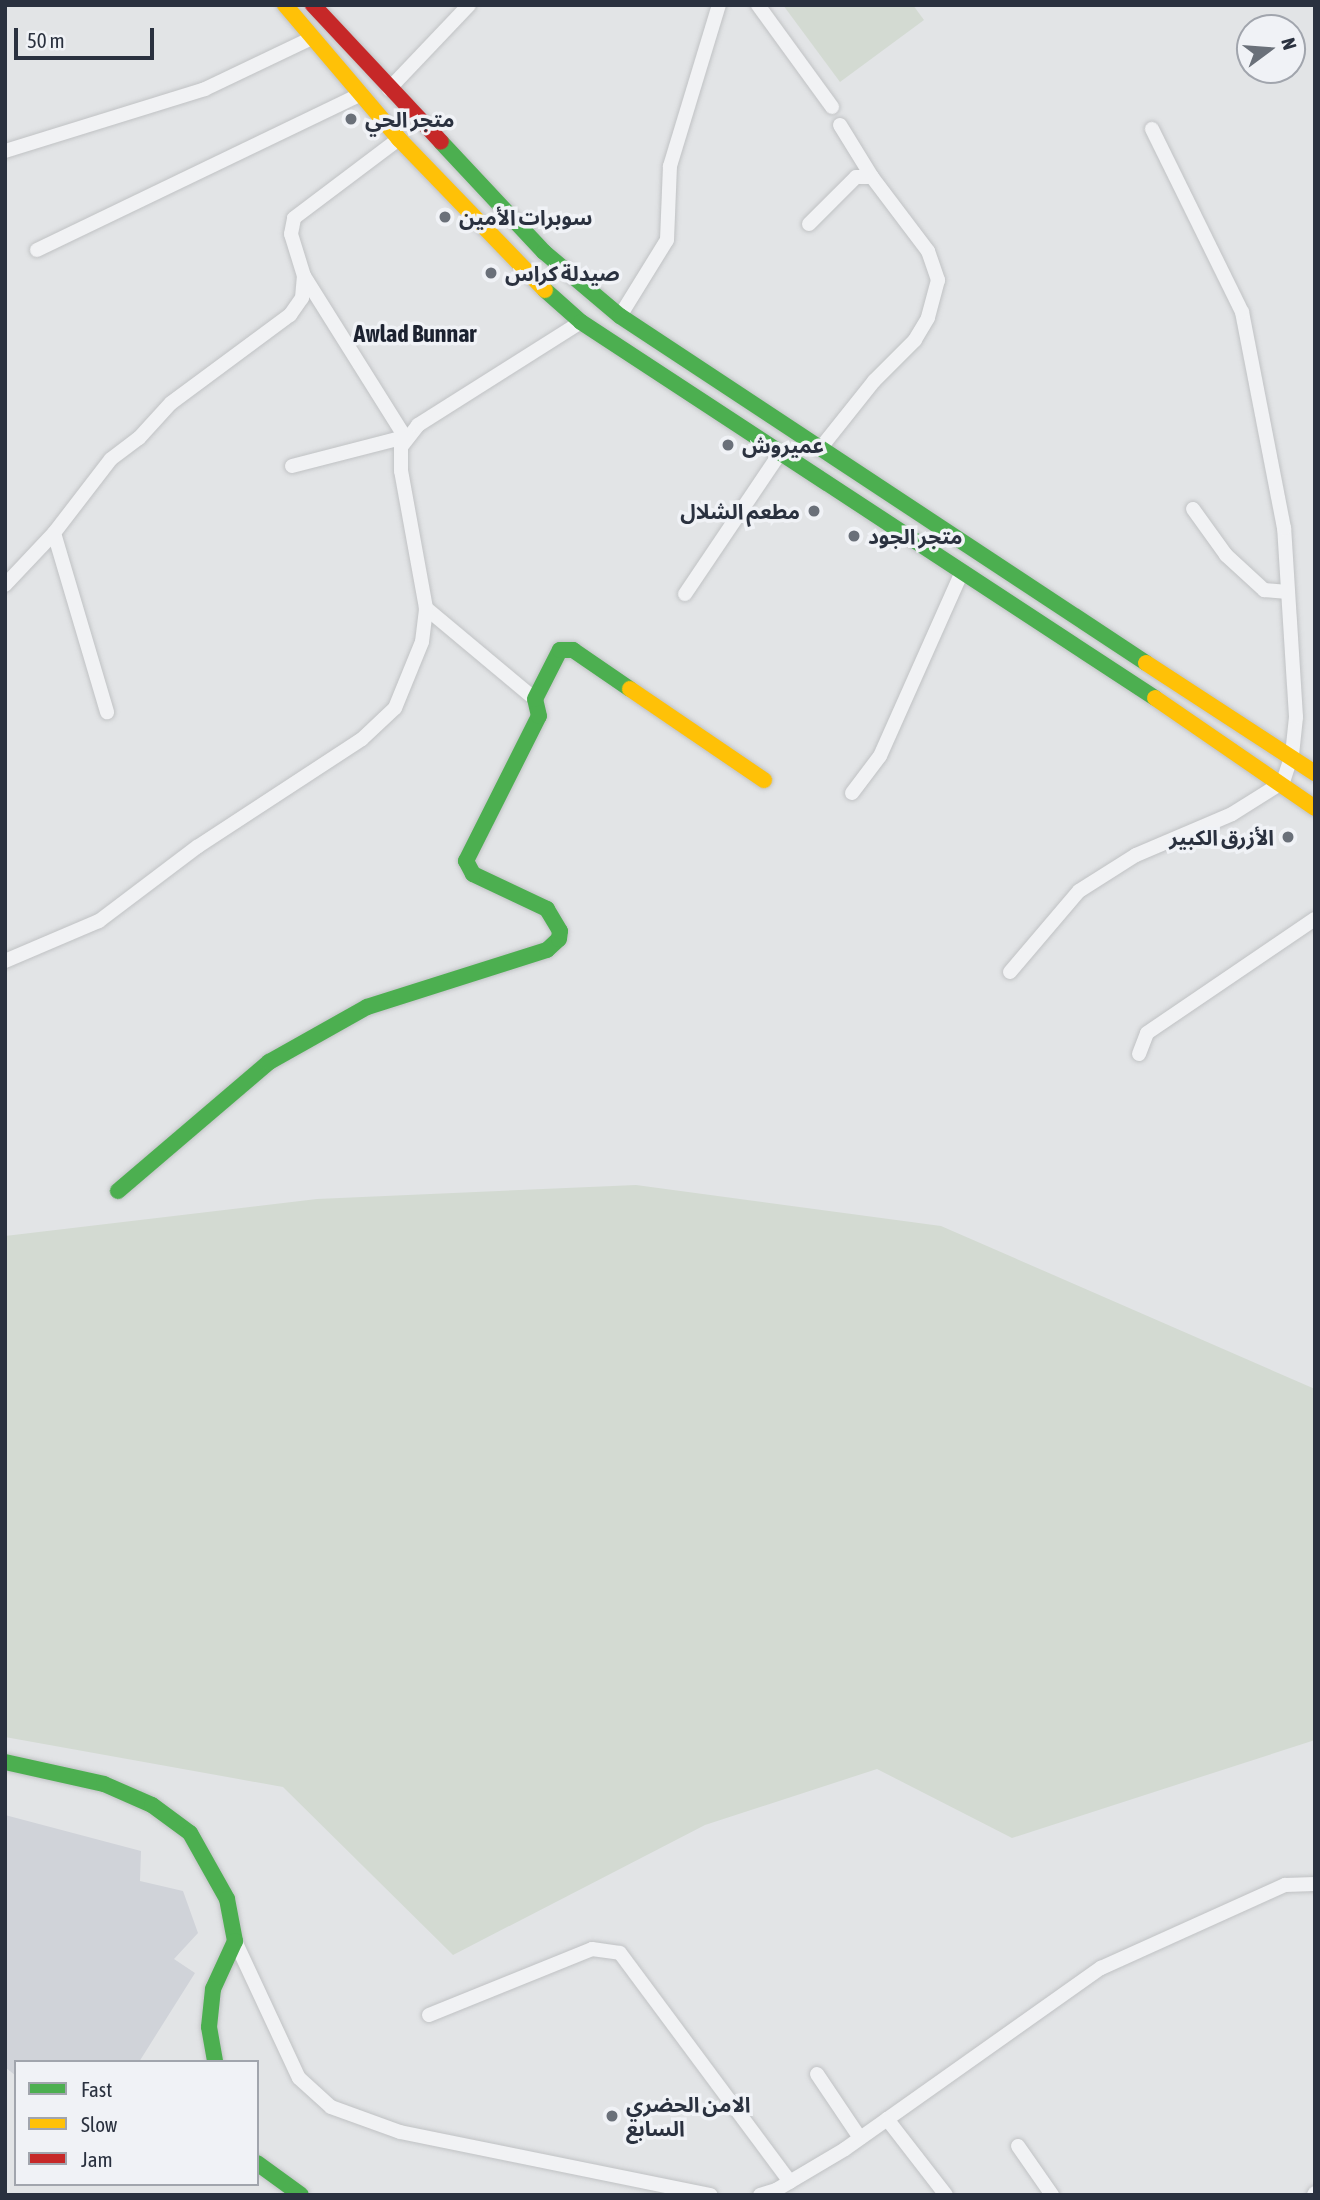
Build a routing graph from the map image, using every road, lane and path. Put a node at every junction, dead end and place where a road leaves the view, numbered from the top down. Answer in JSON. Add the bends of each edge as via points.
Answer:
{"nodes":[{"id":1,"x":285,"y":5,"type":"edge"},
{"id":2,"x":313,"y":5,"type":"edge"},
{"id":3,"x":469,"y":5,"type":"edge"},
{"id":4,"x":719,"y":5,"type":"edge"},
{"id":5,"x":758,"y":5,"type":"edge"},
{"id":6,"x":310,"y":39,"type":"junction"},
{"id":7,"x":389,"y":89,"type":"junction"},
{"id":8,"x":361,"y":94,"type":"junction"},
{"id":9,"x":832,"y":107,"type":"dead end"},
{"id":10,"x":839,"y":125,"type":"dead end"},
{"id":11,"x":1152,"y":129,"type":"dead end"},
{"id":12,"x":399,"y":139,"type":"junction"},
{"id":13,"x":5,"y":151,"type":"edge"},
{"id":14,"x":872,"y":177,"type":"junction"},
{"id":15,"x":809,"y":224,"type":"dead end"},
{"id":16,"x":37,"y":250,"type":"dead end"},
{"id":17,"x":304,"y":276,"type":"junction"},
{"id":18,"x":620,"y":316,"type":"junction"},
{"id":19,"x":580,"y":321,"type":"junction"},
{"id":20,"x":405,"y":437,"type":"junction"},
{"id":21,"x":819,"y":450,"type":"junction"},
{"id":22,"x":780,"y":453,"type":"junction"},
{"id":23,"x":292,"y":466,"type":"dead end"},
{"id":24,"x":1193,"y":509,"type":"dead end"},
{"id":25,"x":54,"y":533,"type":"junction"},
{"id":26,"x":962,"y":572,"type":"junction"},
{"id":27,"x":5,"y":585,"type":"edge"},
{"id":28,"x":1288,"y":592,"type":"junction"},
{"id":29,"x":685,"y":594,"type":"dead end"},
{"id":30,"x":426,"y":608,"type":"junction"},
{"id":31,"x":535,"y":699,"type":"junction"},
{"id":32,"x":107,"y":712,"type":"dead end"},
{"id":33,"x":1292,"y":755,"type":"junction"},
{"id":34,"x":1315,"y":773,"type":"edge"},
{"id":35,"x":764,"y":780,"type":"dead end"},
{"id":36,"x":1283,"y":782,"type":"junction"},
{"id":37,"x":852,"y":793,"type":"dead end"},
{"id":38,"x":1315,"y":808,"type":"edge"},
{"id":39,"x":1315,"y":919,"type":"edge"},
{"id":40,"x":5,"y":961,"type":"edge"},
{"id":41,"x":1010,"y":972,"type":"dead end"},
{"id":42,"x":1139,"y":1054,"type":"dead end"},
{"id":43,"x":118,"y":1191,"type":"dead end"},
{"id":44,"x":5,"y":1762,"type":"edge"},
{"id":45,"x":1315,"y":1884,"type":"edge"},
{"id":46,"x":234,"y":1941,"type":"junction"},
{"id":47,"x":429,"y":2015,"type":"dead end"},
{"id":48,"x":215,"y":2060,"type":"edge"},
{"id":49,"x":817,"y":2074,"type":"dead end"},
{"id":50,"x":887,"y":2119,"type":"junction"},
{"id":51,"x":860,"y":2138,"type":"junction"},
{"id":52,"x":1018,"y":2146,"type":"dead end"},
{"id":53,"x":259,"y":2164,"type":"edge"},
{"id":54,"x":790,"y":2182,"type":"junction"},
{"id":55,"x":301,"y":2195,"type":"edge"},
{"id":56,"x":711,"y":2195,"type":"edge"},
{"id":57,"x":760,"y":2195,"type":"edge"},
{"id":58,"x":946,"y":2195,"type":"edge"},
{"id":59,"x":1052,"y":2195,"type":"edge"}],
"edges":[{"from":1,"to":6,"type":"main road"},
{"from":2,"to":7,"type":"main road"},
{"from":3,"to":7,"type":"street"},
{"from":4,"to":18,"type":"street","via":[[670,166],[667,240]]},
{"from":5,"to":9,"type":"street"},
{"from":6,"to":8,"type":"main road"},
{"from":6,"to":13,"type":"street","via":[[205,89]]},
{"from":7,"to":18,"type":"main road","via":[[544,253]]},
{"from":8,"to":12,"type":"main road"},
{"from":8,"to":16,"type":"street"},
{"from":10,"to":14,"type":"street"},
{"from":11,"to":28,"type":"street","via":[[1241,312],[1284,528]]},
{"from":12,"to":17,"type":"street","via":[[294,218],[291,234]]},
{"from":12,"to":19,"type":"main road","via":[[523,270]]},
{"from":14,"to":15,"type":"street","via":[[856,177]]},
{"from":14,"to":21,"type":"street","via":[[928,251],[938,280],[936,295],[915,340],[874,381]]},
{"from":17,"to":20,"type":"street"},
{"from":17,"to":25,"type":"street","via":[[302,298],[290,315],[171,403],[139,438],[111,458]]},
{"from":18,"to":21,"type":"main road"},
{"from":19,"to":20,"type":"street"},
{"from":19,"to":22,"type":"main road"},
{"from":20,"to":23,"type":"street"},
{"from":20,"to":30,"type":"street","via":[[401,471]]},
{"from":21,"to":33,"type":"main road"},
{"from":22,"to":26,"type":"main road"},
{"from":22,"to":29,"type":"street"},
{"from":24,"to":28,"type":"street","via":[[1226,555],[1264,590]]},
{"from":25,"to":27,"type":"street"},
{"from":25,"to":32,"type":"street"},
{"from":26,"to":36,"type":"main road"},
{"from":26,"to":37,"type":"street","via":[[880,756]]},
{"from":28,"to":33,"type":"street","via":[[1296,717]]},
{"from":30,"to":31,"type":"street"},
{"from":30,"to":40,"type":"street","via":[[422,642],[394,708],[362,739],[197,847],[99,921]]},
{"from":31,"to":35,"type":"main road","via":[[552,662],[566,648]]},
{"from":31,"to":43,"type":"main road","via":[[539,716],[466,861],[473,874],[547,909],[560,931],[555,944],[367,1007],[269,1062]]},
{"from":33,"to":34,"type":"main road"},
{"from":33,"to":36,"type":"street"},
{"from":36,"to":38,"type":"main road"},
{"from":36,"to":41,"type":"street","via":[[1232,814],[1136,855],[1079,891]]},
{"from":39,"to":42,"type":"street","via":[[1147,1033]]},
{"from":44,"to":46,"type":"main road","via":[[104,1784],[152,1805],[190,1833],[227,1899]]},
{"from":45,"to":50,"type":"street","via":[[1285,1885],[1101,1968]]},
{"from":46,"to":48,"type":"main road","via":[[214,1989],[209,2027]]},
{"from":46,"to":56,"type":"street","via":[[299,2078],[331,2107],[400,2132]]},
{"from":47,"to":54,"type":"street","via":[[592,1949],[620,1953]]},
{"from":49,"to":51,"type":"street"},
{"from":50,"to":51,"type":"street"},
{"from":50,"to":58,"type":"street"},
{"from":51,"to":54,"type":"street"},
{"from":52,"to":59,"type":"street"},
{"from":53,"to":55,"type":"main road"},
{"from":54,"to":57,"type":"street"}]}
